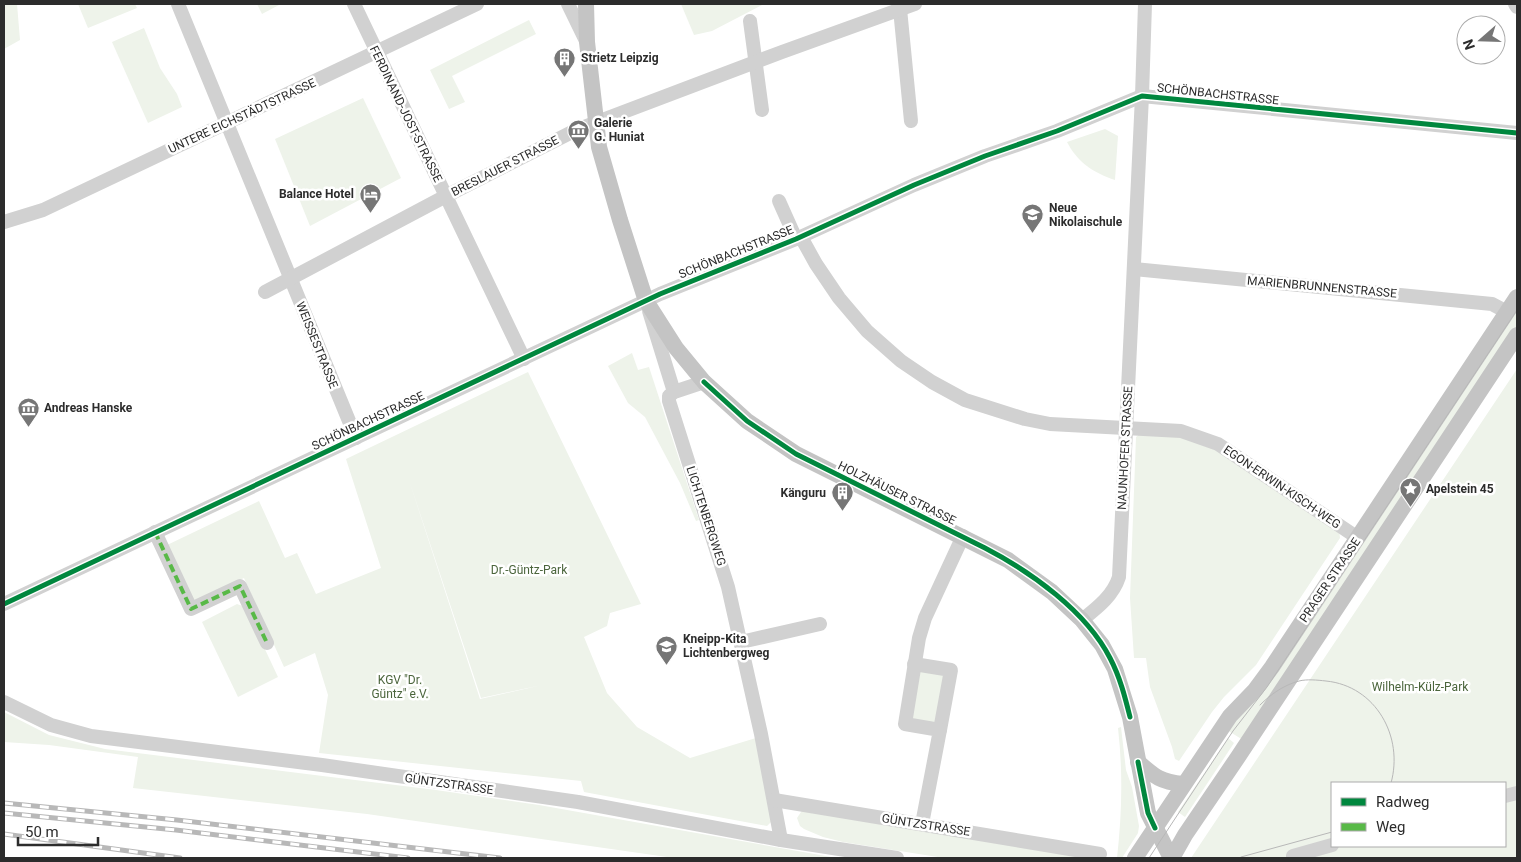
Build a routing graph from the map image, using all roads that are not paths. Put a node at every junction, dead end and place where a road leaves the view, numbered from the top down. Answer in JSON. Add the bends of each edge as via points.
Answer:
{"nodes":[{"id":1,"x":178,"y":4,"type":"edge"},
{"id":2,"x":354,"y":4,"type":"edge"},
{"id":3,"x":477,"y":4,"type":"edge"},
{"id":4,"x":568,"y":4,"type":"edge"},
{"id":5,"x":586,"y":4,"type":"edge"},
{"id":6,"x":915,"y":4,"type":"edge"},
{"id":7,"x":1145,"y":4,"type":"edge"},
{"id":8,"x":1515,"y":4,"type":"edge"},
{"id":9,"x":1517,"y":7,"type":"edge"},
{"id":10,"x":900,"y":9,"type":"junction"},
{"id":11,"x":750,"y":21,"type":"dead end"},
{"id":12,"x":587,"y":42,"type":"junction"},
{"id":13,"x":377,"y":52,"type":"junction"},
{"id":14,"x":755,"y":62,"type":"junction"},
{"id":15,"x":1142,"y":96,"type":"junction"},
{"id":16,"x":762,"y":110,"type":"dead end"},
{"id":17,"x":910,"y":121,"type":"dead end"},
{"id":18,"x":226,"y":123,"type":"junction"},
{"id":19,"x":596,"y":123,"type":"junction"},
{"id":20,"x":1517,"y":133,"type":"edge"},
{"id":21,"x":446,"y":196,"type":"junction"},
{"id":22,"x":779,"y":201,"type":"dead end"},
{"id":23,"x":4,"y":222,"type":"edge"},
{"id":24,"x":798,"y":238,"type":"junction"},
{"id":25,"x":1134,"y":269,"type":"junction"},
{"id":26,"x":290,"y":279,"type":"junction"},
{"id":27,"x":265,"y":292,"type":"dead end"},
{"id":28,"x":1517,"y":297,"type":"edge"},
{"id":29,"x":646,"y":300,"type":"junction"},
{"id":30,"x":1507,"y":312,"type":"junction"},
{"id":31,"x":1517,"y":335,"type":"edge"},
{"id":32,"x":524,"y":359,"type":"junction"},
{"id":33,"x":704,"y":382,"type":"junction"},
{"id":34,"x":674,"y":392,"type":"junction"},
{"id":35,"x":1125,"y":428,"type":"junction"},
{"id":36,"x":356,"y":438,"type":"junction"},
{"id":37,"x":155,"y":532,"type":"junction"},
{"id":38,"x":963,"y":536,"type":"junction"},
{"id":39,"x":1358,"y":538,"type":"junction"},
{"id":40,"x":4,"y":604,"type":"edge"},
{"id":41,"x":1082,"y":620,"type":"junction"},
{"id":42,"x":820,"y":624,"type":"dead end"},
{"id":43,"x":741,"y":642,"type":"junction"},
{"id":44,"x":267,"y":644,"type":"dead end"},
{"id":45,"x":914,"y":664,"type":"junction"},
{"id":46,"x":4,"y":702,"type":"edge"},
{"id":47,"x":940,"y":730,"type":"junction"},
{"id":48,"x":1138,"y":762,"type":"junction"},
{"id":49,"x":1183,"y":784,"type":"junction"},
{"id":50,"x":774,"y":800,"type":"junction"},
{"id":51,"x":922,"y":824,"type":"junction"},
{"id":52,"x":1155,"y":828,"type":"junction"},
{"id":53,"x":781,"y":840,"type":"junction"},
{"id":54,"x":1331,"y":846,"type":"edge"},
{"id":55,"x":1078,"y":854,"type":"edge"},
{"id":56,"x":1100,"y":854,"type":"dead end"},
{"id":57,"x":1293,"y":856,"type":"dead end"},
{"id":58,"x":897,"y":858,"type":"edge"},
{"id":59,"x":1135,"y":858,"type":"edge"},
{"id":60,"x":1171,"y":858,"type":"edge"}],
"edges":[{"from":1,"to":18,"type":"street","name":"WEISSESTRASSE"},
{"from":2,"to":13,"type":"street","name":"FERDINAND-JOST-STRASSE"},
{"from":3,"to":13,"type":"street","name":"UNTERE EICHSTÄDTSTRASSE"},
{"from":4,"to":12,"type":"street"},
{"from":5,"to":12,"type":"main road","name":"HOLZHÄUSER STRASSE"},
{"from":6,"to":10,"type":"street","name":"BRESLAUER STRASSE"},
{"from":7,"to":15,"type":"street","name":"NAUNHOFER STRASSE"},
{"from":8,"to":9,"type":"street"},
{"from":10,"to":14,"type":"street","name":"BRESLAUER STRASSE"},
{"from":10,"to":17,"type":"street"},
{"from":11,"to":14,"type":"street"},
{"from":12,"to":19,"type":"main road","name":"HOLZHÄUSER STRASSE"},
{"from":13,"to":18,"type":"street","name":"UNTERE EICHSTÄDTSTRASSE"},
{"from":13,"to":21,"type":"street","name":"FERDINAND-JOST-STRASSE"},
{"from":14,"to":16,"type":"street"},
{"from":14,"to":19,"type":"street","name":"BRESLAUER STRASSE"},
{"from":15,"to":20,"type":"street","name":"SCHÖNBACHSTRASSE"},
{"from":15,"to":24,"type":"street","name":"SCHÖNBACHSTRASSE","via":[[914,185]]},
{"from":15,"to":25,"type":"street","name":"NAUNHOFER STRASSE"},
{"from":18,"to":23,"type":"street","name":"UNTERE EICHSTÄDTSTRASSE","via":[[43,210]]},
{"from":18,"to":26,"type":"street","name":"WEISSESTRASSE"},
{"from":19,"to":21,"type":"street","name":"BRESLAUER STRASSE"},
{"from":19,"to":29,"type":"main road","name":"HOLZHÄUSER STRASSE","via":[[599,147]]},
{"from":21,"to":26,"type":"street","name":"BRESLAUER STRASSE"},
{"from":21,"to":32,"type":"street","name":"FERDINAND-JOST-STRASSE"},
{"from":22,"to":24,"type":"street","name":"EGON-ERWIN-KISCH-WEG"},
{"from":24,"to":29,"type":"street","name":"SCHÖNBACHSTRASSE"},
{"from":24,"to":35,"type":"street","name":"EGON-ERWIN-KISCH-WEG","via":[[839,298],[867,331],[901,361],[932,382],[965,400],[1025,419],[1050,424]]},
{"from":25,"to":30,"type":"street","name":"MARIENBRUNNENSTRASSE","via":[[1492,304]]},
{"from":25,"to":35,"type":"street","name":"NAUNHOFER STRASSE"},
{"from":26,"to":27,"type":"street","name":"BRESLAUER STRASSE"},
{"from":26,"to":36,"type":"street","name":"WEISSESTRASSE"},
{"from":28,"to":30,"type":"main road","name":"PRAGER STRASSE"},
{"from":29,"to":32,"type":"street","name":"SCHÖNBACHSTRASSE"},
{"from":29,"to":33,"type":"main road","name":"HOLZHÄUSER STRASSE","via":[[676,348]]},
{"from":29,"to":34,"type":"street","name":"LICHTENBERGWEG"},
{"from":30,"to":39,"type":"main road","name":"PRAGER STRASSE"},
{"from":31,"to":60,"type":"main road","name":"PRAGER STRASSE"},
{"from":32,"to":36,"type":"street","name":"SCHÖNBACHSTRASSE"},
{"from":33,"to":34,"type":"street"},
{"from":33,"to":38,"type":"main road","name":"HOLZHÄUSER STRASSE","via":[[747,421],[796,454]]},
{"from":34,"to":43,"type":"street","name":"LICHTENBERGWEG","via":[[669,401],[728,587]]},
{"from":35,"to":39,"type":"street","name":"EGON-ERWIN-KISCH-WEG","via":[[1181,431],[1218,444]]},
{"from":35,"to":41,"type":"street","name":"NAUNHOFER STRASSE","via":[[1119,578],[1111,594]]},
{"from":36,"to":37,"type":"street","name":"SCHÖNBACHSTRASSE"},
{"from":37,"to":40,"type":"street","name":"SCHÖNBACHSTRASSE"},
{"from":37,"to":44,"type":"street","via":[[191,609],[240,586]]},
{"from":38,"to":41,"type":"main road","name":"HOLZHÄUSER STRASSE","via":[[1008,560],[1052,592]]},
{"from":38,"to":45,"type":"street","via":[[925,618]]},
{"from":39,"to":49,"type":"main road","name":"PRAGER STRASSE","via":[[1272,667],[1230,716]]},
{"from":41,"to":48,"type":"main road","via":[[1102,645],[1115,669],[1127,705]]},
{"from":42,"to":43,"type":"street"},
{"from":43,"to":50,"type":"street","name":"LICHTENBERGWEG"},
{"from":45,"to":47,"type":"street","via":[[905,724]]},
{"from":45,"to":47,"type":"street","via":[[951,670]]},
{"from":46,"to":53,"type":"street","name":"GÜNTZSTRASSE","via":[[51,725],[92,736],[578,802]]},
{"from":47,"to":51,"type":"street"},
{"from":48,"to":49,"type":"main road","via":[[1158,779]]},
{"from":48,"to":52,"type":"main road","via":[[1148,813]]},
{"from":49,"to":52,"type":"main road","name":"PRAGER STRASSE"},
{"from":50,"to":51,"type":"street","name":"GÜNTZSTRASSE"},
{"from":50,"to":53,"type":"street","name":"LICHTENBERGWEG"},
{"from":51,"to":55,"type":"street","name":"GÜNTZSTRASSE"},
{"from":52,"to":59,"type":"main road","name":"PRAGER STRASSE"},
{"from":52,"to":60,"type":"main road"},
{"from":53,"to":58,"type":"street","name":"GÜNTZSTRASSE"},
{"from":54,"to":57,"type":"street"},
{"from":55,"to":56,"type":"street","name":"GÜNTZSTRASSE"}]}
